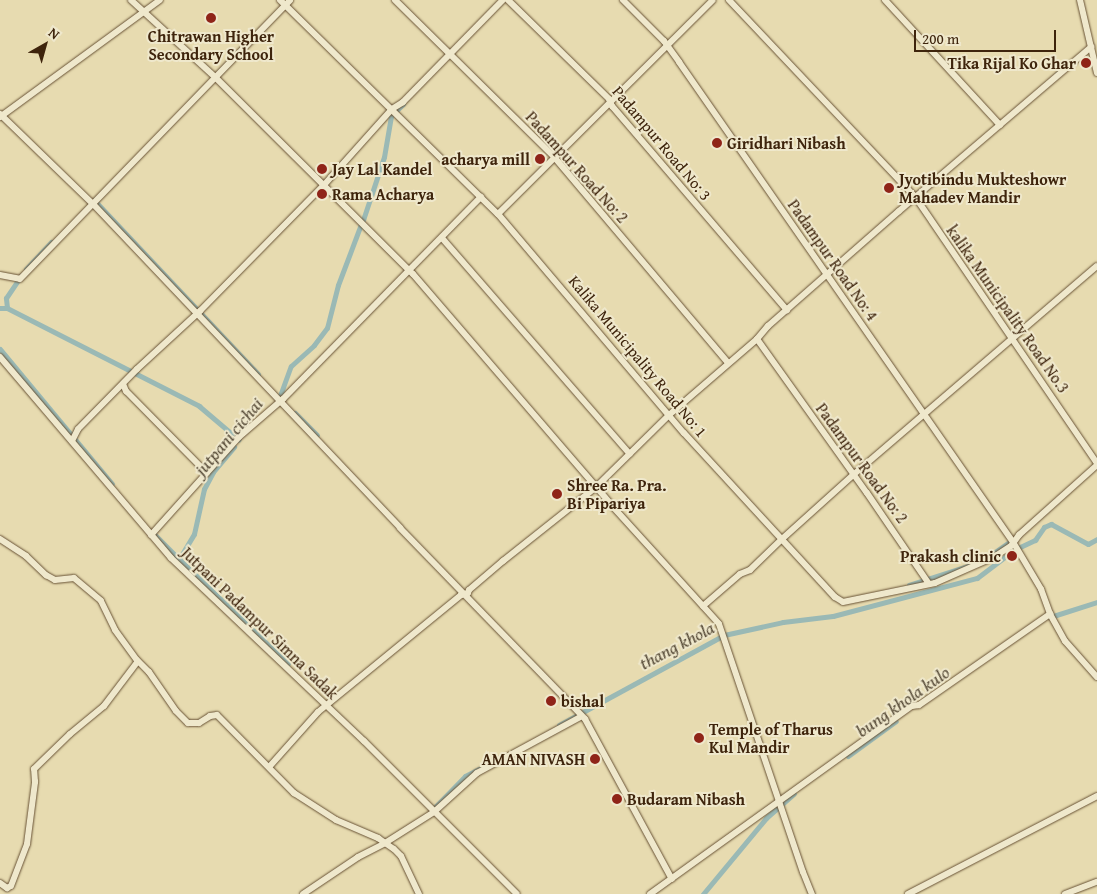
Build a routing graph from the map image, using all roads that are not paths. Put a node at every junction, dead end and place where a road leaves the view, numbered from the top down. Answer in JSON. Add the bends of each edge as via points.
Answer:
{"nodes":[{"id":1,"x":131,"y":0,"type":"edge"},
{"id":2,"x":160,"y":0,"type":"edge"},
{"id":3,"x":395,"y":0,"type":"edge"},
{"id":4,"x":503,"y":0,"type":"edge"},
{"id":5,"x":508,"y":0,"type":"edge"},
{"id":6,"x":623,"y":0,"type":"edge"},
{"id":7,"x":713,"y":0,"type":"edge"},
{"id":8,"x":729,"y":0,"type":"edge"},
{"id":9,"x":885,"y":0,"type":"edge"},
{"id":10,"x":1080,"y":0,"type":"edge"},
{"id":11,"x":285,"y":2,"type":"edge"},
{"id":12,"x":144,"y":11,"type":"junction"},
{"id":13,"x":1090,"y":46,"type":"junction"},
{"id":14,"x":668,"y":47,"type":"junction"},
{"id":15,"x":449,"y":54,"type":"junction"},
{"id":16,"x":1097,"y":73,"type":"edge"},
{"id":17,"x":216,"y":78,"type":"junction"},
{"id":18,"x":610,"y":102,"type":"junction"},
{"id":19,"x":392,"y":109,"type":"junction"},
{"id":20,"x":0,"y":116,"type":"edge"},
{"id":21,"x":1000,"y":125,"type":"junction"},
{"id":22,"x":555,"y":158,"type":"junction"},
{"id":23,"x":324,"y":185,"type":"junction"},
{"id":24,"x":481,"y":197,"type":"junction"},
{"id":25,"x":916,"y":198,"type":"junction"},
{"id":26,"x":94,"y":203,"type":"junction"},
{"id":27,"x":498,"y":214,"type":"junction"},
{"id":28,"x":442,"y":238,"type":"junction"},
{"id":29,"x":1097,"y":266,"type":"edge"},
{"id":30,"x":410,"y":270,"type":"junction"},
{"id":31,"x":0,"y":275,"type":"edge"},
{"id":32,"x":827,"y":276,"type":"junction"},
{"id":33,"x":787,"y":310,"type":"junction"},
{"id":34,"x":196,"y":314,"type":"junction"},
{"id":35,"x":757,"y":339,"type":"junction"},
{"id":36,"x":1013,"y":340,"type":"junction"},
{"id":37,"x":0,"y":357,"type":"edge"},
{"id":38,"x":728,"y":363,"type":"junction"},
{"id":39,"x":123,"y":384,"type":"junction"},
{"id":40,"x":281,"y":401,"type":"junction"},
{"id":41,"x":670,"y":415,"type":"junction"},
{"id":42,"x":924,"y":415,"type":"junction"},
{"id":43,"x":72,"y":441,"type":"junction"},
{"id":44,"x":630,"y":454,"type":"junction"},
{"id":45,"x":1097,"y":464,"type":"edge"},
{"id":46,"x":207,"y":473,"type":"junction"},
{"id":47,"x":853,"y":475,"type":"junction"},
{"id":48,"x":596,"y":487,"type":"junction"},
{"id":49,"x":151,"y":535,"type":"junction"},
{"id":50,"x":0,"y":539,"type":"edge"},
{"id":51,"x":782,"y":539,"type":"junction"},
{"id":52,"x":1013,"y":542,"type":"junction"},
{"id":53,"x":927,"y":582,"type":"junction"},
{"id":54,"x":467,"y":594,"type":"junction"},
{"id":55,"x":703,"y":606,"type":"junction"},
{"id":56,"x":1050,"y":614,"type":"junction"},
{"id":57,"x":138,"y":661,"type":"junction"},
{"id":58,"x":1097,"y":665,"type":"edge"},
{"id":59,"x":1090,"y":669,"type":"junction"},
{"id":60,"x":1097,"y":677,"type":"edge"},
{"id":61,"x":330,"y":704,"type":"junction"},
{"id":62,"x":579,"y":714,"type":"junction"},
{"id":63,"x":270,"y":766,"type":"junction"},
{"id":64,"x":1097,"y":796,"type":"edge"},
{"id":65,"x":780,"y":804,"type":"junction"},
{"id":66,"x":434,"y":812,"type":"junction"},
{"id":67,"x":385,"y":843,"type":"junction"},
{"id":68,"x":672,"y":879,"type":"junction"},
{"id":69,"x":1097,"y":882,"type":"edge"},
{"id":70,"x":0,"y":883,"type":"edge"},
{"id":71,"x":303,"y":894,"type":"edge"},
{"id":72,"x":419,"y":894,"type":"edge"},
{"id":73,"x":517,"y":894,"type":"edge"},
{"id":74,"x":650,"y":894,"type":"edge"},
{"id":75,"x":812,"y":894,"type":"edge"},
{"id":76,"x":908,"y":894,"type":"edge"},
{"id":77,"x":1065,"y":894,"type":"edge"}],
"edges":[{"from":1,"to":12,"type":"street"},
{"from":2,"to":12,"type":"street"},
{"from":3,"to":15,"type":"street","name":"Padampur Road No: 2"},
{"from":4,"to":15,"type":"street"},
{"from":5,"to":18,"type":"street","name":"Padampur Road No: 3"},
{"from":6,"to":14,"type":"street","name":"Padampur Road No: 4"},
{"from":7,"to":14,"type":"street"},
{"from":8,"to":25,"type":"street","name":"kalika Municipality Road No.3"},
{"from":9,"to":21,"type":"street"},
{"from":10,"to":13,"type":"street"},
{"from":11,"to":17,"type":"street"},
{"from":11,"to":19,"type":"street","name":"Kalika Municipality Road No: 1"},
{"from":12,"to":17,"type":"street"},
{"from":12,"to":20,"type":"street"},
{"from":13,"to":16,"type":"street"},
{"from":13,"to":21,"type":"street"},
{"from":14,"to":18,"type":"street"},
{"from":14,"to":32,"type":"street","name":"Padampur Road No: 4"},
{"from":15,"to":19,"type":"street","via":[[403,102]]},
{"from":15,"to":22,"type":"street","name":"Padampur Road No: 2"},
{"from":17,"to":23,"type":"street"},
{"from":17,"to":26,"type":"street"},
{"from":18,"to":22,"type":"street"},
{"from":18,"to":33,"type":"street","name":"Padampur Road No: 3"},
{"from":19,"to":23,"type":"street"},
{"from":19,"to":24,"type":"street","name":"Kalika Municipality Road No: 1"},
{"from":20,"to":26,"type":"street"},
{"from":21,"to":25,"type":"street"},
{"from":22,"to":27,"type":"street"},
{"from":22,"to":38,"type":"street","name":"Padampur Road No: 2"},
{"from":23,"to":30,"type":"street"},
{"from":23,"to":34,"type":"street"},
{"from":24,"to":27,"type":"street","name":"Kalika Municipality Road No: 1"},
{"from":24,"to":28,"type":"street"},
{"from":25,"to":32,"type":"street"},
{"from":25,"to":36,"type":"street","name":"kalika Municipality Road No.3"},
{"from":26,"to":31,"type":"street","via":[[20,279]]},
{"from":26,"to":34,"type":"street"},
{"from":27,"to":41,"type":"street","name":"Kalika Municipality Road No: 1"},
{"from":28,"to":30,"type":"street"},
{"from":28,"to":44,"type":"street"},
{"from":29,"to":36,"type":"street"},
{"from":30,"to":40,"type":"street"},
{"from":30,"to":48,"type":"street"},
{"from":32,"to":33,"type":"street"},
{"from":32,"to":42,"type":"street","name":"Padampur Road No: 4"},
{"from":33,"to":35,"type":"street"},
{"from":34,"to":39,"type":"street"},
{"from":34,"to":40,"type":"street"},
{"from":35,"to":38,"type":"street"},
{"from":35,"to":47,"type":"street","name":"Padampur Road No: 2"},
{"from":36,"to":42,"type":"street"},
{"from":36,"to":45,"type":"street","name":"kalika Municipality Road No.3"},
{"from":37,"to":43,"type":"street","name":"Jutpani Padampur Simna Sadak"},
{"from":38,"to":41,"type":"street"},
{"from":39,"to":43,"type":"street","via":[[78,429]]},
{"from":39,"to":46,"type":"street","via":[[126,391]]},
{"from":40,"to":46,"type":"street"},
{"from":40,"to":54,"type":"street"},
{"from":41,"to":44,"type":"street"},
{"from":41,"to":51,"type":"street","name":"Kalika Municipality Road No: 1"},
{"from":42,"to":47,"type":"street"},
{"from":42,"to":52,"type":"street","name":"Padampur Road No: 4"},
{"from":43,"to":49,"type":"street","name":"Jutpani Padampur Simna Sadak"},
{"from":44,"to":48,"type":"street"},
{"from":45,"to":52,"type":"street","name":"Kalika Municipality Road No: 1"},
{"from":46,"to":49,"type":"street"},
{"from":47,"to":51,"type":"street"},
{"from":47,"to":53,"type":"street","name":"Padampur Road No: 2"},
{"from":48,"to":54,"type":"street"},
{"from":48,"to":55,"type":"street"},
{"from":49,"to":61,"type":"street","name":"Jutpani Padampur Simna Sadak","via":[[171,558]]},
{"from":50,"to":57,"type":"street","via":[[26,556],[46,575],[55,580],[74,578],[101,601],[114,630]]},
{"from":51,"to":53,"type":"street","name":"Kalika Municipality Road No: 1","via":[[843,602]]},
{"from":51,"to":55,"type":"street","via":[[750,570],[740,574]]},
{"from":52,"to":53,"type":"street","name":"Kalika Municipality Road No: 1","via":[[994,558]]},
{"from":52,"to":56,"type":"street","name":"Padampur Road No: 4","via":[[1041,589]]},
{"from":54,"to":61,"type":"street","via":[[461,595]]},
{"from":54,"to":62,"type":"street"},
{"from":55,"to":65,"type":"street","via":[[719,624]]},
{"from":56,"to":59,"type":"street","name":"Padampur Road No: 4","via":[[1065,641]]},
{"from":56,"to":65,"type":"street","via":[[919,705],[912,706]]},
{"from":57,"to":63,"type":"street","via":[[188,723],[200,723],[217,715]]},
{"from":57,"to":70,"type":"street","via":[[104,706],[34,769],[27,844],[11,886],[7,888]]},
{"from":58,"to":59,"type":"street"},
{"from":59,"to":60,"type":"street","name":"Padampur Road No: 4"},
{"from":61,"to":63,"type":"street","via":[[306,724]]},
{"from":61,"to":66,"type":"street","name":"Jutpani Padampur Simna Sadak"},
{"from":62,"to":66,"type":"street","via":[[477,773]]},
{"from":62,"to":68,"type":"street","via":[[591,728]]},
{"from":63,"to":67,"type":"street","via":[[278,778],[312,806]]},
{"from":64,"to":76,"type":"street"},
{"from":65,"to":68,"type":"street"},
{"from":65,"to":75,"type":"street"},
{"from":66,"to":67,"type":"street"},
{"from":66,"to":73,"type":"street","name":"Jutpani Padampur Simna Sadak"},
{"from":67,"to":71,"type":"street"},
{"from":67,"to":72,"type":"street","via":[[401,856]]},
{"from":68,"to":74,"type":"street"},
{"from":69,"to":77,"type":"street"}]}
